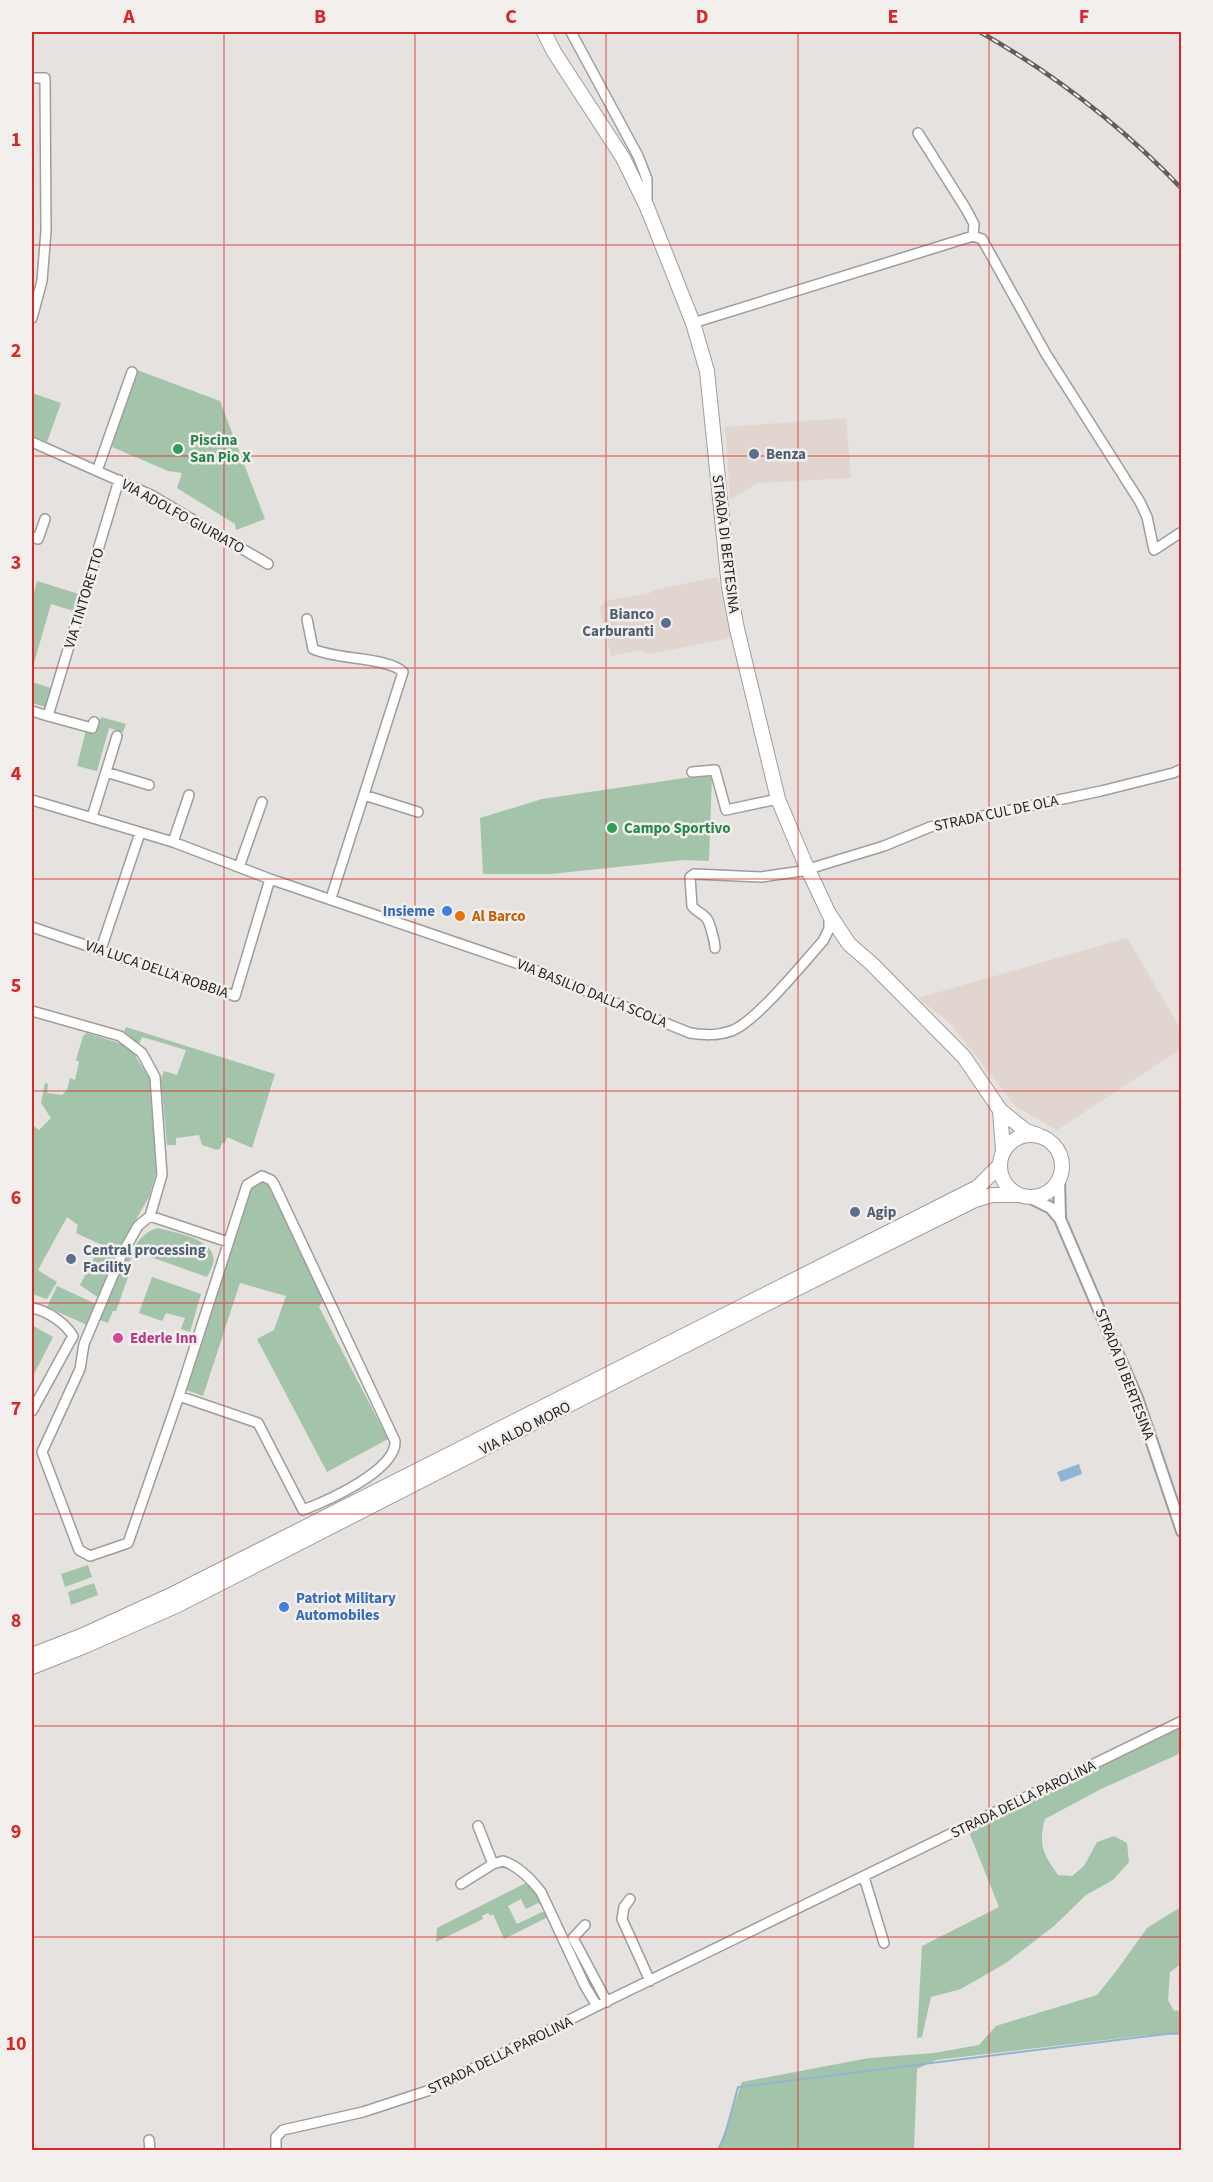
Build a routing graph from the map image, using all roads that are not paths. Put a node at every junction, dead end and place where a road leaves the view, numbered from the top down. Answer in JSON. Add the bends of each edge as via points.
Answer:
{"nodes":[{"id":1,"x":544,"y":32,"type":"edge"},
{"id":2,"x":571,"y":32,"type":"edge"},
{"id":3,"x":32,"y":78,"type":"edge"},
{"id":4,"x":918,"y":133,"type":"dead end"},
{"id":5,"x":647,"y":207,"type":"junction"},
{"id":6,"x":973,"y":236,"type":"junction"},
{"id":7,"x":32,"y":318,"type":"edge"},
{"id":8,"x":693,"y":323,"type":"junction"},
{"id":9,"x":132,"y":372,"type":"dead end"},
{"id":10,"x":32,"y":442,"type":"edge"},
{"id":11,"x":97,"y":471,"type":"junction"},
{"id":12,"x":119,"y":480,"type":"junction"},
{"id":13,"x":45,"y":519,"type":"dead end"},
{"id":14,"x":1180,"y":533,"type":"edge"},
{"id":15,"x":32,"y":537,"type":"edge"},
{"id":16,"x":268,"y":564,"type":"dead end"},
{"id":17,"x":307,"y":619,"type":"dead end"},
{"id":18,"x":32,"y":711,"type":"edge"},
{"id":19,"x":48,"y":716,"type":"junction"},
{"id":20,"x":94,"y":722,"type":"dead end"},
{"id":21,"x":117,"y":736,"type":"dead end"},
{"id":22,"x":1182,"y":769,"type":"edge"},
{"id":23,"x":106,"y":772,"type":"junction"},
{"id":24,"x":692,"y":772,"type":"dead end"},
{"id":25,"x":149,"y":785,"type":"dead end"},
{"id":26,"x":189,"y":795,"type":"dead end"},
{"id":27,"x":363,"y":795,"type":"junction"},
{"id":28,"x":778,"y":799,"type":"junction"},
{"id":29,"x":32,"y":800,"type":"edge"},
{"id":30,"x":262,"y":802,"type":"dead end"},
{"id":31,"x":418,"y":812,"type":"dead end"},
{"id":32,"x":92,"y":817,"type":"junction"},
{"id":33,"x":140,"y":833,"type":"junction"},
{"id":34,"x":173,"y":842,"type":"junction"},
{"id":35,"x":239,"y":867,"type":"junction"},
{"id":36,"x":811,"y":869,"type":"junction"},
{"id":37,"x":270,"y":879,"type":"junction"},
{"id":38,"x":332,"y":898,"type":"junction"},
{"id":39,"x":832,"y":923,"type":"junction"},
{"id":40,"x":32,"y":927,"type":"edge"},
{"id":41,"x":823,"y":941,"type":"junction"},
{"id":42,"x":852,"y":941,"type":"junction"},
{"id":43,"x":715,"y":948,"type":"dead end"},
{"id":44,"x":101,"y":949,"type":"junction"},
{"id":45,"x":32,"y":1011,"type":"edge"},
{"id":46,"x":1000,"y":1110,"type":"junction"},
{"id":47,"x":1038,"y":1135,"type":"junction"},
{"id":48,"x":1003,"y":1150,"type":"junction"},
{"id":49,"x":999,"y":1166,"type":"junction"},
{"id":50,"x":1059,"y":1178,"type":"junction"},
{"id":51,"x":1024,"y":1196,"type":"junction"},
{"id":52,"x":150,"y":1216,"type":"junction"},
{"id":53,"x":1060,"y":1219,"type":"junction"},
{"id":54,"x":228,"y":1242,"type":"junction"},
{"id":55,"x":32,"y":1308,"type":"edge"},
{"id":56,"x":73,"y":1336,"type":"junction"},
{"id":57,"x":84,"y":1344,"type":"junction"},
{"id":58,"x":179,"y":1396,"type":"junction"},
{"id":59,"x":32,"y":1412,"type":"edge"},
{"id":60,"x":42,"y":1452,"type":"junction"},
{"id":61,"x":32,"y":1456,"type":"edge"},
{"id":62,"x":1182,"y":1531,"type":"edge"},
{"id":63,"x":32,"y":1655,"type":"edge"},
{"id":64,"x":32,"y":1666,"type":"edge"},
{"id":65,"x":1182,"y":1721,"type":"edge"},
{"id":66,"x":478,"y":1826,"type":"dead end"},
{"id":67,"x":493,"y":1864,"type":"junction"},
{"id":68,"x":518,"y":1868,"type":"junction"},
{"id":69,"x":510,"y":1875,"type":"dead end"},
{"id":70,"x":864,"y":1877,"type":"junction"},
{"id":71,"x":460,"y":1884,"type":"dead end"},
{"id":72,"x":630,"y":1899,"type":"dead end"},
{"id":73,"x":585,"y":1925,"type":"dead end"},
{"id":74,"x":884,"y":1943,"type":"dead end"},
{"id":75,"x":650,"y":1981,"type":"junction"},
{"id":76,"x":607,"y":2002,"type":"junction"},
{"id":77,"x":597,"y":2006,"type":"junction"},
{"id":78,"x":149,"y":2140,"type":"dead end"},
{"id":79,"x":150,"y":2151,"type":"edge"},
{"id":80,"x":276,"y":2151,"type":"edge"}],
"edges":[{"from":1,"to":5,"type":"main road","name":"STRADA DI BERTESINA","via":[[623,158]]},
{"from":2,"to":5,"type":"street","name":"STRADA DI BERTESINA","via":[[638,156],[647,179]]},
{"from":3,"to":7,"type":"street","via":[[45,78],[46,231],[42,281]]},
{"from":4,"to":6,"type":"street","via":[[966,209],[974,225]]},
{"from":5,"to":8,"type":"main road","name":"STRADA DI BERTESINA"},
{"from":6,"to":8,"type":"street"},
{"from":6,"to":14,"type":"street","via":[[982,239],[1046,354],[1140,502],[1154,550]]},
{"from":8,"to":28,"type":"main road","name":"STRADA DI BERTESINA","via":[[707,371],[729,587]]},
{"from":9,"to":11,"type":"street"},
{"from":10,"to":11,"type":"street","name":"VIA ADOLFO GIURIATO"},
{"from":11,"to":12,"type":"street","name":"VIA ADOLFO GIURIATO"},
{"from":12,"to":16,"type":"street","name":"VIA ADOLFO GIURIATO"},
{"from":12,"to":19,"type":"street","name":"VIA TINTORETTO"},
{"from":13,"to":15,"type":"street","via":[[38,539]]},
{"from":17,"to":27,"type":"street","via":[[314,649],[332,656],[391,665],[403,672]]},
{"from":18,"to":19,"type":"street"},
{"from":19,"to":20,"type":"street","via":[[92,728]]},
{"from":21,"to":23,"type":"street"},
{"from":22,"to":36,"type":"street","name":"STRADA CUL DE OLA","via":[[1101,791],[930,827]]},
{"from":23,"to":25,"type":"street"},
{"from":23,"to":32,"type":"street"},
{"from":24,"to":28,"type":"street","via":[[715,770],[726,810]]},
{"from":26,"to":34,"type":"street"},
{"from":27,"to":31,"type":"street"},
{"from":27,"to":38,"type":"street"},
{"from":28,"to":36,"type":"main road","name":"STRADA DI BERTESINA"},
{"from":29,"to":32,"type":"street","name":"VIA BASILIO DALLA SCOLA"},
{"from":30,"to":35,"type":"street"},
{"from":32,"to":33,"type":"street","name":"VIA BASILIO DALLA SCOLA"},
{"from":33,"to":34,"type":"street","name":"VIA BASILIO DALLA SCOLA"},
{"from":33,"to":44,"type":"street"},
{"from":34,"to":35,"type":"street","name":"VIA BASILIO DALLA SCOLA"},
{"from":35,"to":37,"type":"street","name":"VIA BASILIO DALLA SCOLA"},
{"from":36,"to":39,"type":"main road","name":"STRADA DI BERTESINA"},
{"from":36,"to":42,"type":"main road","name":"STRADA DI BERTESINA"},
{"from":36,"to":43,"type":"street","via":[[761,877],[690,877],[692,906],[710,923]]},
{"from":37,"to":38,"type":"street","name":"VIA BASILIO DALLA SCOLA"},
{"from":37,"to":44,"type":"street","name":"VIA LUCA DELLA ROBBIA","via":[[235,996]]},
{"from":38,"to":41,"type":"street","name":"VIA BASILIO DALLA SCOLA","via":[[522,965],[690,1033],[713,1035],[733,1031],[750,1020]]},
{"from":39,"to":41,"type":"street","name":"VIA BASILIO DALLA SCOLA"},
{"from":39,"to":42,"type":"main road","name":"STRADA DI BERTESINA"},
{"from":40,"to":44,"type":"street","name":"VIA LUCA DELLA ROBBIA"},
{"from":41,"to":42,"type":"street","via":[[833,937]]},
{"from":42,"to":46,"type":"main road","name":"STRADA DI BERTESINA","via":[[964,1057]]},
{"from":45,"to":52,"type":"street","via":[[120,1036],[142,1053],[155,1077],[162,1175]]},
{"from":46,"to":47,"type":"main road","name":"STRADA DI BERTESINA","via":[[1026,1131]]},
{"from":46,"to":48,"type":"main road","name":"STRADA DI BERTESINA"},
{"from":47,"to":48,"type":"main road","via":[[1018,1137]]},
{"from":47,"to":50,"type":"main road","name":"STRADA DI BERTESINA","via":[[1057,1149],[1062,1166]]},
{"from":48,"to":49,"type":"main road","name":"STRADA DI BERTESINA"},
{"from":49,"to":51,"type":"main road","name":"STRADA DI BERTESINA","via":[[1007,1186]]},
{"from":49,"to":63,"type":"main road","name":"VIA ALDO MORO","via":[[978,1187],[173,1594]]},
{"from":50,"to":51,"type":"main road","via":[[1044,1194]]},
{"from":50,"to":53,"type":"street","name":"STRADA DI BERTESINA"},
{"from":51,"to":53,"type":"street","name":"STRADA DI BERTESINA","via":[[1051,1208]]},
{"from":51,"to":64,"type":"main road","name":"VIA ALDO MORO","via":[[992,1195],[975,1200],[188,1599]]},
{"from":52,"to":54,"type":"street"},
{"from":52,"to":57,"type":"street","via":[[138,1226],[122,1254]]},
{"from":53,"to":62,"type":"street","name":"STRADA DI BERTESINA","via":[[1137,1398]]},
{"from":54,"to":58,"type":"street"},
{"from":54,"to":58,"type":"street","via":[[247,1185],[262,1176],[271,1180],[396,1449],[376,1471],[330,1499],[303,1510],[258,1424]]},
{"from":55,"to":56,"type":"street","via":[[61,1322]]},
{"from":56,"to":57,"type":"street"},
{"from":56,"to":59,"type":"street"},
{"from":57,"to":60,"type":"street","via":[[80,1369]]},
{"from":58,"to":60,"type":"street","via":[[128,1543],[90,1556],[79,1550]]},
{"from":60,"to":61,"type":"street"},
{"from":65,"to":70,"type":"street","name":"STRADA DELLA PAROLINA"},
{"from":66,"to":67,"type":"street"},
{"from":67,"to":68,"type":"street","via":[[502,1861]]},
{"from":67,"to":71,"type":"street"},
{"from":68,"to":69,"type":"street"},
{"from":68,"to":77,"type":"street","via":[[541,1892]]},
{"from":70,"to":74,"type":"street"},
{"from":70,"to":75,"type":"street","name":"STRADA DELLA PAROLINA"},
{"from":72,"to":75,"type":"street","via":[[622,1919]]},
{"from":73,"to":76,"type":"street","via":[[573,1938]]},
{"from":75,"to":76,"type":"street","name":"STRADA DELLA PAROLINA"},
{"from":76,"to":77,"type":"street","name":"STRADA DELLA PAROLINA"},
{"from":77,"to":80,"type":"street","name":"STRADA DELLA PAROLINA","via":[[430,2090],[363,2112],[284,2130],[276,2137]]},
{"from":78,"to":79,"type":"street"}]}
